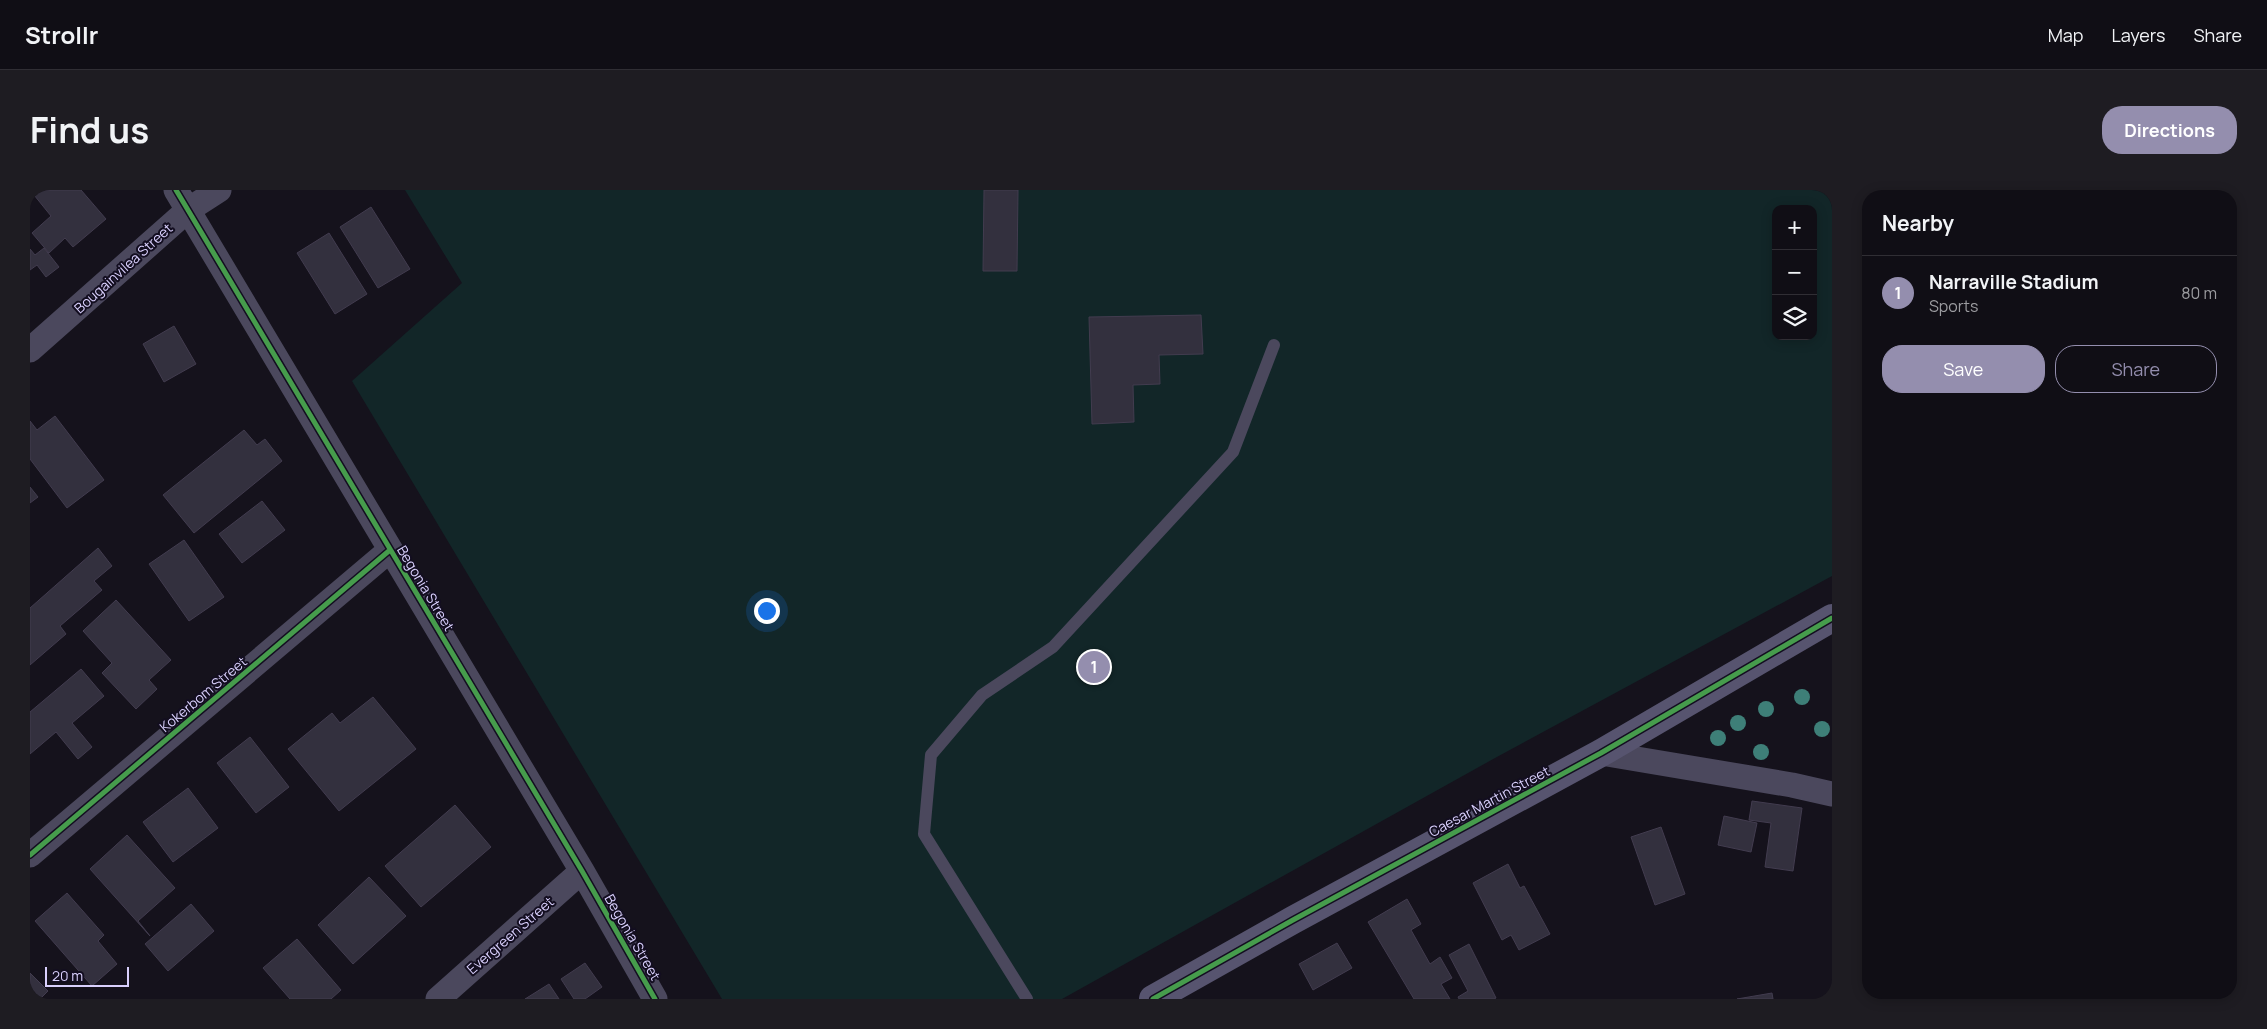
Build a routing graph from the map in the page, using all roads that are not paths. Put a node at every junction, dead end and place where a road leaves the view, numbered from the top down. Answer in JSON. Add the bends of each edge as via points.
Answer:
{"nodes":[{"id":1,"x":219,"y":190,"type":"edge"},
{"id":2,"x":182,"y":200,"type":"edge"},
{"id":3,"x":1274,"y":345,"type":"dead end"},
{"id":4,"x":30,"y":350,"type":"edge"},
{"id":5,"x":390,"y":550,"type":"junction"},
{"id":6,"x":1832,"y":618,"type":"edge"},
{"id":7,"x":1602,"y":753,"type":"junction"},
{"id":8,"x":1832,"y":794,"type":"edge"},
{"id":9,"x":30,"y":855,"type":"edge"},
{"id":10,"x":582,"y":871,"type":"junction"},
{"id":11,"x":438,"y":999,"type":"edge"},
{"id":12,"x":655,"y":999,"type":"edge"},
{"id":13,"x":1027,"y":999,"type":"edge"},
{"id":14,"x":1153,"y":999,"type":"edge"}],
"edges":[{"from":1,"to":2,"type":"street","name":"Bougainvilea Street"},
{"from":2,"to":4,"type":"street","name":"Bougainvilea Street"},
{"from":2,"to":5,"type":"street","name":"Begonia Street"},
{"from":3,"to":13,"type":"lane","via":[[1233,452],[1053,647],[982,695],[930,755],[924,834]]},
{"from":5,"to":9,"type":"street","name":"Kokerbom Street"},
{"from":5,"to":10,"type":"street","name":"Begonia Street"},
{"from":6,"to":7,"type":"street","name":"Caesar Martin Street"},
{"from":7,"to":8,"type":"street"},
{"from":7,"to":14,"type":"street","name":"Caesar Martin Street"},
{"from":10,"to":11,"type":"street","name":"Evergreen Street"},
{"from":10,"to":12,"type":"street","name":"Begonia Street"}]}
